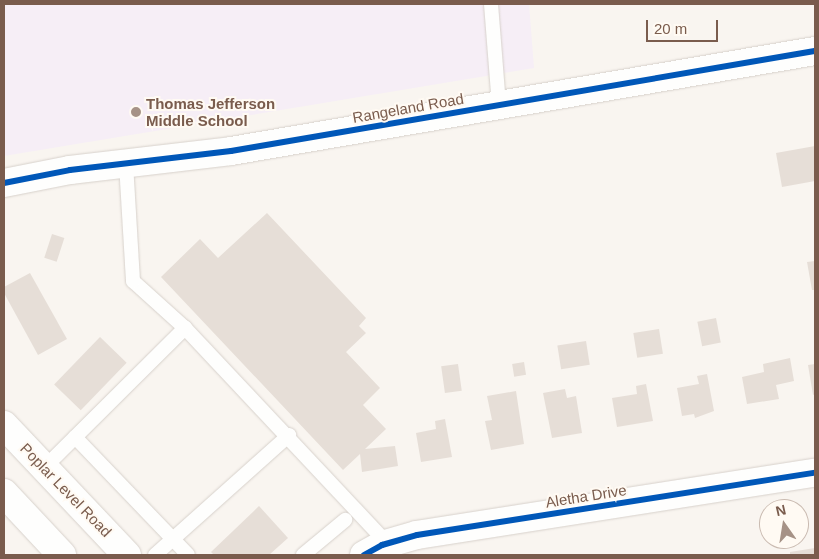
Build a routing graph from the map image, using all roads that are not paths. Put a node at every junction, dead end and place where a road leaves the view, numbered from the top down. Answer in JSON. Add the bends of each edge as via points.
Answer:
{"nodes":[{"id":1,"x":491,"y":4,"type":"edge"},
{"id":2,"x":815,"y":51,"type":"edge"},
{"id":3,"x":499,"y":105,"type":"junction"},
{"id":4,"x":126,"y":163,"type":"junction"},
{"id":5,"x":4,"y":183,"type":"edge"},
{"id":6,"x":185,"y":328,"type":"junction"},
{"id":7,"x":4,"y":425,"type":"edge"},
{"id":8,"x":289,"y":435,"type":"junction"},
{"id":9,"x":74,"y":437,"type":"junction"},
{"id":10,"x":44,"y":468,"type":"junction"},
{"id":11,"x":815,"y":473,"type":"edge"},
{"id":12,"x":4,"y":493,"type":"edge"},
{"id":13,"x":345,"y":520,"type":"dead end"},
{"id":14,"x":174,"y":541,"type":"junction"},
{"id":15,"x":376,"y":549,"type":"edge"},
{"id":16,"x":60,"y":554,"type":"edge"},
{"id":17,"x":127,"y":555,"type":"edge"},
{"id":18,"x":155,"y":555,"type":"edge"},
{"id":19,"x":188,"y":555,"type":"edge"},
{"id":20,"x":304,"y":555,"type":"edge"}],
"edges":[{"from":1,"to":3,"type":"lane"},
{"from":2,"to":3,"type":"street","name":"Rangeland Road"},
{"from":3,"to":4,"type":"street","name":"Rangeland Road","via":[[230,151]]},
{"from":4,"to":5,"type":"street","name":"Rangeland Road"},
{"from":4,"to":6,"type":"lane","via":[[133,281]]},
{"from":6,"to":8,"type":"lane"},
{"from":6,"to":9,"type":"lane"},
{"from":7,"to":10,"type":"street","name":"Poplar Level Road"},
{"from":8,"to":14,"type":"lane"},
{"from":8,"to":15,"type":"lane"},
{"from":9,"to":10,"type":"lane"},
{"from":9,"to":14,"type":"lane"},
{"from":10,"to":17,"type":"street","name":"Poplar Level Road"},
{"from":11,"to":15,"type":"street","name":"Aletha Drive"},
{"from":12,"to":16,"type":"street"},
{"from":13,"to":20,"type":"lane"},
{"from":14,"to":18,"type":"lane"},
{"from":14,"to":19,"type":"lane"}]}
